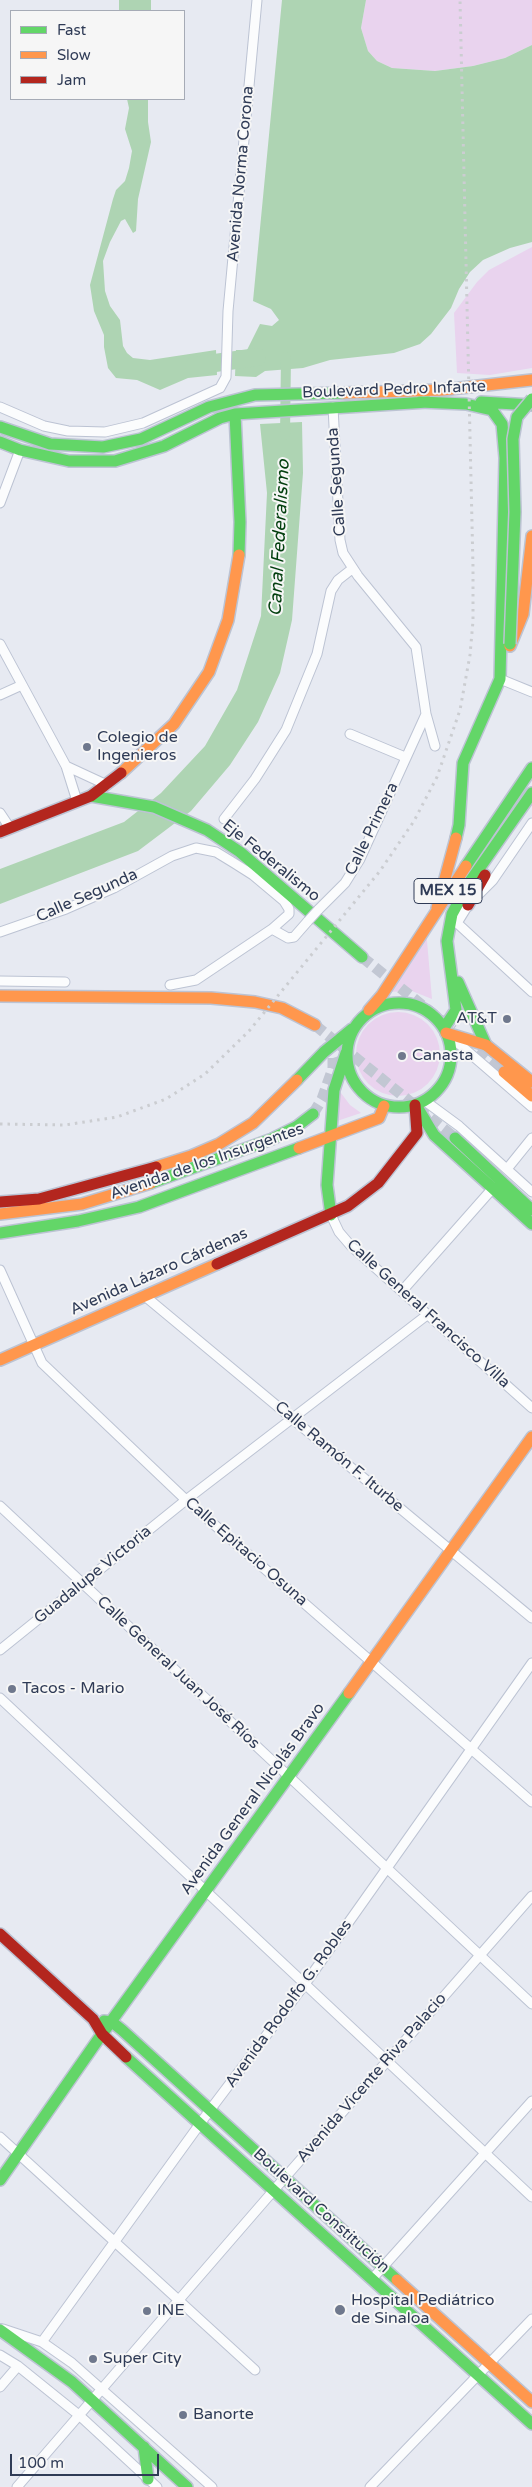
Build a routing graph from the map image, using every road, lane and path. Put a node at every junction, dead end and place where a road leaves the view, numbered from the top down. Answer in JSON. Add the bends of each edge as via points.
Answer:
{"nodes":[{"id":1,"x":257,"y":0,"type":"edge"},
{"id":2,"x":532,"y":380,"type":"edge"},
{"id":3,"x":532,"y":399,"type":"edge"},
{"id":4,"x":420,"y":402,"type":"junction"},
{"id":5,"x":532,"y":405,"type":"edge"},
{"id":6,"x":333,"y":406,"type":"junction"},
{"id":7,"x":0,"y":407,"type":"edge"},
{"id":8,"x":236,"y":414,"type":"junction"},
{"id":9,"x":0,"y":427,"type":"edge"},
{"id":10,"x":0,"y":442,"type":"edge"},
{"id":11,"x":20,"y":450,"type":"junction"},
{"id":12,"x":0,"y":504,"type":"edge"},
{"id":13,"x":532,"y":536,"type":"edge"},
{"id":14,"x":352,"y":569,"type":"junction"},
{"id":15,"x":530,"y":579,"type":"edge"},
{"id":16,"x":0,"y":644,"type":"edge"},
{"id":17,"x":509,"y":649,"type":"junction"},
{"id":18,"x":500,"y":679,"type":"junction"},
{"id":19,"x":22,"y":685,"type":"junction"},
{"id":20,"x":532,"y":692,"type":"edge"},
{"id":21,"x":0,"y":694,"type":"edge"},
{"id":22,"x":426,"y":714,"type":"junction"},
{"id":23,"x":350,"y":734,"type":"dead end"},
{"id":24,"x":435,"y":746,"type":"dead end"},
{"id":25,"x":406,"y":757,"type":"junction"},
{"id":26,"x":66,"y":766,"type":"junction"},
{"id":27,"x":532,"y":768,"type":"edge"},
{"id":28,"x":107,"y":785,"type":"junction"},
{"id":29,"x":532,"y":793,"type":"edge"},
{"id":30,"x":91,"y":796,"type":"junction"},
{"id":31,"x":532,"y":798,"type":"edge"},
{"id":32,"x":77,"y":801,"type":"junction"},
{"id":33,"x":0,"y":813,"type":"edge"},
{"id":34,"x":224,"y":819,"type":"dead end"},
{"id":35,"x":532,"y":823,"type":"edge"},
{"id":36,"x":5,"y":830,"type":"edge"},
{"id":37,"x":528,"y":839,"type":"edge"},
{"id":38,"x":468,"y":905,"type":"junction"},
{"id":39,"x":437,"y":908,"type":"junction"},
{"id":40,"x":272,"y":929,"type":"junction"},
{"id":41,"x":0,"y":932,"type":"edge"},
{"id":42,"x":362,"y":957,"type":"tunnel mouth"},
{"id":43,"x":450,"y":961,"type":"junction"},
{"id":44,"x":0,"y":981,"type":"edge"},
{"id":45,"x":65,"y":982,"type":"dead end"},
{"id":46,"x":170,"y":985,"type":"dead end"},
{"id":47,"x":532,"y":992,"type":"edge"},
{"id":48,"x":0,"y":996,"type":"edge"},
{"id":49,"x":365,"y":1014,"type":"junction"},
{"id":50,"x":315,"y":1025,"type":"tunnel mouth"},
{"id":51,"x":352,"y":1029,"type":"junction"},
{"id":52,"x":445,"y":1030,"type":"junction"},
{"id":53,"x":486,"y":1045,"type":"junction"},
{"id":54,"x":346,"y":1053,"type":"junction"},
{"id":55,"x":504,"y":1072,"type":"tunnel mouth"},
{"id":56,"x":532,"y":1082,"type":"edge"},
{"id":57,"x":532,"y":1096,"type":"edge"},
{"id":58,"x":418,"y":1104,"type":"junction"},
{"id":59,"x":384,"y":1106,"type":"junction"},
{"id":60,"x":532,"y":1107,"type":"edge"},
{"id":61,"x":313,"y":1114,"type":"tunnel mouth"},
{"id":62,"x":330,"y":1137,"type":"junction"},
{"id":63,"x":455,"y":1138,"type":"tunnel mouth"},
{"id":64,"x":532,"y":1138,"type":"edge"},
{"id":65,"x":507,"y":1169,"type":"junction"},
{"id":66,"x":493,"y":1188,"type":"junction"},
{"id":67,"x":532,"y":1192,"type":"edge"},
{"id":68,"x":0,"y":1202,"type":"edge"},
{"id":69,"x":532,"y":1210,"type":"edge"},
{"id":70,"x":0,"y":1214,"type":"edge"},
{"id":71,"x":331,"y":1215,"type":"junction"},
{"id":72,"x":532,"y":1224,"type":"edge"},
{"id":73,"x":0,"y":1233,"type":"edge"},
{"id":74,"x":0,"y":1270,"type":"edge"},
{"id":75,"x":402,"y":1292,"type":"junction"},
{"id":76,"x":146,"y":1297,"type":"junction"},
{"id":77,"x":427,"y":1315,"type":"junction"},
{"id":78,"x":32,"y":1345,"type":"junction"},
{"id":79,"x":0,"y":1360,"type":"edge"},
{"id":80,"x":532,"y":1408,"type":"edge"},
{"id":81,"x":292,"y":1418,"type":"junction"},
{"id":82,"x":532,"y":1437,"type":"edge"},
{"id":83,"x":186,"y":1500,"type":"junction"},
{"id":84,"x":0,"y":1506,"type":"edge"},
{"id":85,"x":452,"y":1552,"type":"junction"},
{"id":86,"x":83,"y":1584,"type":"junction"},
{"id":87,"x":532,"y":1618,"type":"edge"},
{"id":88,"x":0,"y":1650,"type":"edge"},
{"id":89,"x":372,"y":1663,"type":"junction"},
{"id":90,"x":532,"y":1664,"type":"edge"},
{"id":91,"x":0,"y":1698,"type":"edge"},
{"id":92,"x":472,"y":1748,"type":"junction"},
{"id":93,"x":288,"y":1776,"type":"junction"},
{"id":94,"x":530,"y":1797,"type":"edge"},
{"id":95,"x":388,"y":1868,"type":"junction"},
{"id":96,"x":206,"y":1892,"type":"junction"},
{"id":97,"x":532,"y":1896,"type":"edge"},
{"id":98,"x":0,"y":1934,"type":"edge"},
{"id":99,"x":479,"y":1954,"type":"junction"},
{"id":100,"x":305,"y":1984,"type":"junction"},
{"id":101,"x":532,"y":2004,"type":"edge"},
{"id":102,"x":93,"y":2019,"type":"junction"},
{"id":103,"x":112,"y":2022,"type":"junction"},
{"id":104,"x":102,"y":2034,"type":"junction"},
{"id":105,"x":387,"y":2061,"type":"junction"},
{"id":106,"x":532,"y":2101,"type":"edge"},
{"id":107,"x":210,"y":2110,"type":"junction"},
{"id":108,"x":201,"y":2124,"type":"junction"},
{"id":109,"x":0,"y":2137,"type":"edge"},
{"id":110,"x":485,"y":2153,"type":"junction"},
{"id":111,"x":20,"y":2155,"type":"junction"},
{"id":112,"x":285,"y":2178,"type":"junction"},
{"id":113,"x":0,"y":2180,"type":"edge"},
{"id":114,"x":274,"y":2190,"type":"junction"},
{"id":115,"x":532,"y":2197,"type":"edge"},
{"id":116,"x":116,"y":2242,"type":"junction"},
{"id":117,"x":383,"y":2266,"type":"junction"},
{"id":118,"x":372,"y":2279,"type":"junction"},
{"id":119,"x":180,"y":2300,"type":"junction"},
{"id":120,"x":532,"y":2319,"type":"edge"},
{"id":121,"x":0,"y":2329,"type":"edge"},
{"id":122,"x":42,"y":2342,"type":"junction"},
{"id":123,"x":0,"y":2355,"type":"edge"},
{"id":124,"x":490,"y":2364,"type":"junction"},
{"id":125,"x":18,"y":2366,"type":"junction"},
{"id":126,"x":255,"y":2370,"type":"dead end"},
{"id":127,"x":478,"y":2375,"type":"junction"},
{"id":128,"x":0,"y":2386,"type":"edge"},
{"id":129,"x":102,"y":2387,"type":"junction"},
{"id":130,"x":93,"y":2400,"type":"junction"},
{"id":131,"x":532,"y":2402,"type":"edge"},
{"id":132,"x":80,"y":2416,"type":"junction"},
{"id":133,"x":532,"y":2424,"type":"edge"},
{"id":134,"x":144,"y":2447,"type":"junction"},
{"id":135,"x":148,"y":2479,"type":"junction"},
{"id":136,"x":377,"y":2480,"type":"junction"},
{"id":137,"x":17,"y":2487,"type":"edge"},
{"id":138,"x":157,"y":2487,"type":"edge"},
{"id":139,"x":187,"y":2487,"type":"edge"},
{"id":140,"x":212,"y":2487,"type":"edge"},
{"id":141,"x":370,"y":2487,"type":"edge"},
{"id":142,"x":385,"y":2487,"type":"edge"}],
"edges":[{"from":1,"to":7,"type":"street","name":"Avenida Norma Corona","via":[[226,377],[220,388],[143,423],[105,432],[68,431],[44,426]]},
{"from":2,"to":9,"type":"main road","name":"Boulevard Pedro Infante","via":[[442,390],[259,394],[209,407],[141,439],[120,444],[81,447],[50,444]]},
{"from":3,"to":17,"type":"main road","bridge":true,"via":[[517,417],[514,439],[515,512]]},
{"from":4,"to":5,"type":"main road","name":"Boulevard Pedro Infante"},
{"from":4,"to":6,"type":"main road","name":"Boulevard Pedro Infante"},
{"from":4,"to":18,"type":"main road","via":[[486,407],[500,418],[505,458]]},
{"from":6,"to":8,"type":"main road","name":"Boulevard Pedro Infante"},
{"from":6,"to":14,"type":"street","name":"Calle Segunda","via":[[340,540]]},
{"from":8,"to":11,"type":"main road","name":"Boulevard Pedro Infante","via":[[220,418],[164,446],[115,461],[69,461]]},
{"from":8,"to":28,"type":"main road","via":[[239,554],[228,620],[219,648],[209,672],[174,724]]},
{"from":10,"to":11,"type":"main road","name":"Boulevard Pedro Infante"},
{"from":11,"to":12,"type":"street"},
{"from":13,"to":15,"type":"main road"},
{"from":14,"to":22,"type":"street","name":"Calle Segunda","via":[[416,647]]},
{"from":14,"to":34,"type":"street","via":[[338,580],[331,591],[317,654],[286,730],[255,779]]},
{"from":15,"to":17,"type":"main road","via":[[521,623]]},
{"from":16,"to":19,"type":"street"},
{"from":17,"to":18,"type":"main road"},
{"from":18,"to":20,"type":"street"},
{"from":18,"to":39,"type":"main road","via":[[463,764],[458,825]]},
{"from":19,"to":21,"type":"street"},
{"from":19,"to":26,"type":"street"},
{"from":22,"to":24,"type":"street","name":"Calle Segunda"},
{"from":22,"to":25,"type":"street","name":"Calle Primera"},
{"from":23,"to":25,"type":"street"},
{"from":25,"to":40,"type":"street","name":"Calle Primera","bridge":true,"via":[[360,859],[345,883],[299,932],[288,938]]},
{"from":26,"to":28,"type":"street"},
{"from":26,"to":32,"type":"street"},
{"from":27,"to":39,"type":"main road","number":"MEX 15"},
{"from":28,"to":30,"type":"main road"},
{"from":29,"to":43,"type":"main road","number":"MEX 15","via":[[458,901],[447,941]]},
{"from":30,"to":32,"type":"main road"},
{"from":30,"to":42,"type":"main road","name":"Eje Federalismo","via":[[154,807],[207,830],[240,852]]},
{"from":31,"to":38,"type":"main road","via":[[523,820]]},
{"from":32,"to":36,"type":"main road"},
{"from":33,"to":36,"type":"street"},
{"from":35,"to":37,"type":"street"},
{"from":37,"to":38,"type":"street"},
{"from":38,"to":47,"type":"street","via":[[457,923]]},
{"from":39,"to":49,"type":"main road","number":"MEX 15","via":[[382,995]]},
{"from":40,"to":41,"type":"street","name":"Calle Segunda","via":[[289,914],[284,902],[253,875],[204,848],[186,850],[114,888]]},
{"from":40,"to":46,"type":"street","via":[[196,980]]},
{"from":43,"to":52,"type":"main road","number":"MEX 15","via":[[456,1010]]},
{"from":43,"to":53,"type":"main road"},
{"from":44,"to":45,"type":"street"},
{"from":48,"to":50,"type":"main road","via":[[211,998],[255,1002],[289,1011]]},
{"from":49,"to":51,"type":"main road"},
{"from":49,"to":52,"type":"main road","via":[[393,1002],[408,1003],[435,1016]]},
{"from":51,"to":54,"type":"main road"},
{"from":51,"to":68,"type":"main road","name":"Avenida de los Insurgentes","via":[[324,1052],[253,1123],[219,1144],[192,1156],[96,1185],[39,1199]]},
{"from":52,"to":53,"type":"main road"},
{"from":52,"to":58,"type":"main road","via":[[452,1052],[445,1080],[436,1092]]},
{"from":52,"to":60,"type":"street"},
{"from":53,"to":56,"type":"main road"},
{"from":54,"to":59,"type":"main road","via":[[348,1070],[356,1086]]},
{"from":54,"to":62,"type":"main road","via":[[334,1090]]},
{"from":55,"to":57,"type":"main road"},
{"from":58,"to":59,"type":"main road","via":[[400,1108]]},
{"from":58,"to":65,"type":"street","via":[[459,1126]]},
{"from":58,"to":66,"type":"main road","via":[[434,1135]]},
{"from":58,"to":71,"type":"main road","name":"Avenida Lázaro Cárdenas","via":[[417,1133],[390,1168],[361,1198]]},
{"from":59,"to":62,"type":"main road","name":"Avenida de los Insurgentes","via":[[379,1118]]},
{"from":61,"to":70,"type":"main road","via":[[296,1128],[272,1139],[138,1188],[82,1204]]},
{"from":62,"to":71,"type":"main road","via":[[328,1185]]},
{"from":62,"to":73,"type":"main road","name":"Avenida de los Insurgentes","via":[[139,1207],[78,1221]]},
{"from":63,"to":69,"type":"main road"},
{"from":64,"to":65,"type":"street"},
{"from":65,"to":67,"type":"street"},
{"from":66,"to":72,"type":"main road"},
{"from":66,"to":75,"type":"street"},
{"from":71,"to":75,"type":"street","name":"Calle General Francisco Villa","via":[[351,1246]]},
{"from":71,"to":76,"type":"main road","name":"Avenida Lázaro Cárdenas"},
{"from":74,"to":78,"type":"street","name":"Calle Epitacio Osuna"},
{"from":75,"to":77,"type":"street","name":"Calle General Francisco Villa"},
{"from":76,"to":78,"type":"main road","name":"Avenida Lázaro Cárdenas"},
{"from":76,"to":81,"type":"street","name":"Calle Ramón F. Iturbe"},
{"from":77,"to":80,"type":"street","name":"Calle General Francisco Villa"},
{"from":77,"to":81,"type":"street","name":"Guadalupe Victoria"},
{"from":78,"to":79,"type":"main road","name":"Avenida Lázaro Cárdenas"},
{"from":78,"to":83,"type":"street","name":"Calle Epitacio Osuna","via":[[42,1363]]},
{"from":81,"to":83,"type":"street","name":"Guadalupe Victoria"},
{"from":81,"to":85,"type":"street","name":"Calle Ramón F. Iturbe"},
{"from":82,"to":85,"type":"main road","name":"Avenida General Nicolás Bravo"},
{"from":83,"to":86,"type":"street","name":"Guadalupe Victoria"},
{"from":83,"to":89,"type":"street","name":"Calle Epitacio Osuna"},
{"from":84,"to":86,"type":"street","name":"Calle General Juan José Ríos"},
{"from":85,"to":87,"type":"street","name":"Calle Ramón F. Iturbe"},
{"from":85,"to":89,"type":"main road","name":"Avenida General Nicolás Bravo"},
{"from":86,"to":88,"type":"street","name":"Guadalupe Victoria"},
{"from":86,"to":93,"type":"street","name":"Calle General Juan José Ríos"},
{"from":89,"to":92,"type":"street","name":"Calle Epitacio Osuna"},
{"from":89,"to":93,"type":"main road","name":"Avenida General Nicolás Bravo"},
{"from":90,"to":92,"type":"street","name":"Avenida Rodolfo G. Robles"},
{"from":91,"to":96,"type":"street"},
{"from":92,"to":94,"type":"street","name":"Calle Epitacio Osuna"},
{"from":92,"to":95,"type":"street","name":"Avenida Rodolfo G. Robles"},
{"from":93,"to":95,"type":"street","name":"Calle General Juan José Ríos"},
{"from":93,"to":96,"type":"main road","name":"Avenida General Nicolás Bravo"},
{"from":95,"to":99,"type":"street","name":"Calle General Juan José Ríos"},
{"from":95,"to":100,"type":"street","name":"Avenida Rodolfo G. Robles"},
{"from":96,"to":100,"type":"street"},
{"from":96,"to":103,"type":"main road","name":"Avenida General Nicolás Bravo"},
{"from":97,"to":99,"type":"street","name":"Avenida Vicente Riva Palacio"},
{"from":98,"to":102,"type":"main road","name":"Boulevard Constitución"},
{"from":99,"to":101,"type":"street","name":"Calle General Juan José Ríos"},
{"from":99,"to":105,"type":"street","name":"Avenida Vicente Riva Palacio"},
{"from":100,"to":105,"type":"street"},
{"from":100,"to":107,"type":"street","name":"Avenida Rodolfo G. Robles"},
{"from":102,"to":103,"type":"main road"},
{"from":102,"to":104,"type":"main road","name":"Boulevard Constitución"},
{"from":103,"to":104,"type":"main road","name":"Avenida General Nicolás Bravo"},
{"from":103,"to":107,"type":"main road","name":"Boulevard Constitución"},
{"from":104,"to":108,"type":"main road","name":"Boulevard Constitución"},
{"from":104,"to":111,"type":"main road","name":"Avenida General Nicolás Bravo"},
{"from":105,"to":110,"type":"street"},
{"from":105,"to":112,"type":"street","name":"Avenida Vicente Riva Palacio"},
{"from":106,"to":110,"type":"street"},
{"from":107,"to":108,"type":"street","name":"Avenida Rodolfo G. Robles"},
{"from":107,"to":112,"type":"main road","name":"Boulevard Constitución"},
{"from":108,"to":114,"type":"main road","name":"Boulevard Constitución"},
{"from":108,"to":116,"type":"street","name":"Avenida Rodolfo G. Robles"},
{"from":109,"to":111,"type":"street"},
{"from":110,"to":115,"type":"street"},
{"from":110,"to":117,"type":"street"},
{"from":111,"to":113,"type":"main road","name":"Avenida General Nicolás Bravo"},
{"from":111,"to":116,"type":"street"},
{"from":112,"to":114,"type":"street","name":"Avenida Vicente Riva Palacio"},
{"from":112,"to":117,"type":"main road","name":"Boulevard Constitución"},
{"from":114,"to":118,"type":"main road","name":"Boulevard Constitución"},
{"from":114,"to":119,"type":"street","name":"Avenida Vicente Riva Palacio"},
{"from":116,"to":119,"type":"street"},
{"from":116,"to":122,"type":"street","name":"Avenida Rodolfo G. Robles"},
{"from":117,"to":118,"type":"street"},
{"from":117,"to":124,"type":"main road","name":"Boulevard Constitución"},
{"from":118,"to":127,"type":"main road","name":"Boulevard Constitución"},
{"from":119,"to":126,"type":"street"},
{"from":119,"to":129,"type":"street","name":"Avenida Vicente Riva Palacio"},
{"from":120,"to":124,"type":"street"},
{"from":121,"to":122,"type":"street"},
{"from":121,"to":130,"type":"main road"},
{"from":122,"to":129,"type":"street"},
{"from":123,"to":125,"type":"street"},
{"from":124,"to":127,"type":"street"},
{"from":124,"to":131,"type":"main road","name":"Boulevard Constitución"},
{"from":125,"to":128,"type":"street"},
{"from":125,"to":132,"type":"street"},
{"from":127,"to":133,"type":"main road","name":"Boulevard Constitución"},
{"from":127,"to":136,"type":"street"},
{"from":129,"to":130,"type":"street","name":"Avenida Vicente Riva Palacio"},
{"from":129,"to":140,"type":"street"},
{"from":130,"to":132,"type":"street","name":"Avenida Vicente Riva Palacio"},
{"from":130,"to":134,"type":"main road"},
{"from":132,"to":135,"type":"street"},
{"from":132,"to":137,"type":"street","name":"Avenida Vicente Riva Palacio"},
{"from":134,"to":135,"type":"main road"},
{"from":134,"to":139,"type":"main road"},
{"from":135,"to":138,"type":"street"},
{"from":136,"to":141,"type":"street"},
{"from":136,"to":142,"type":"street"}]}
